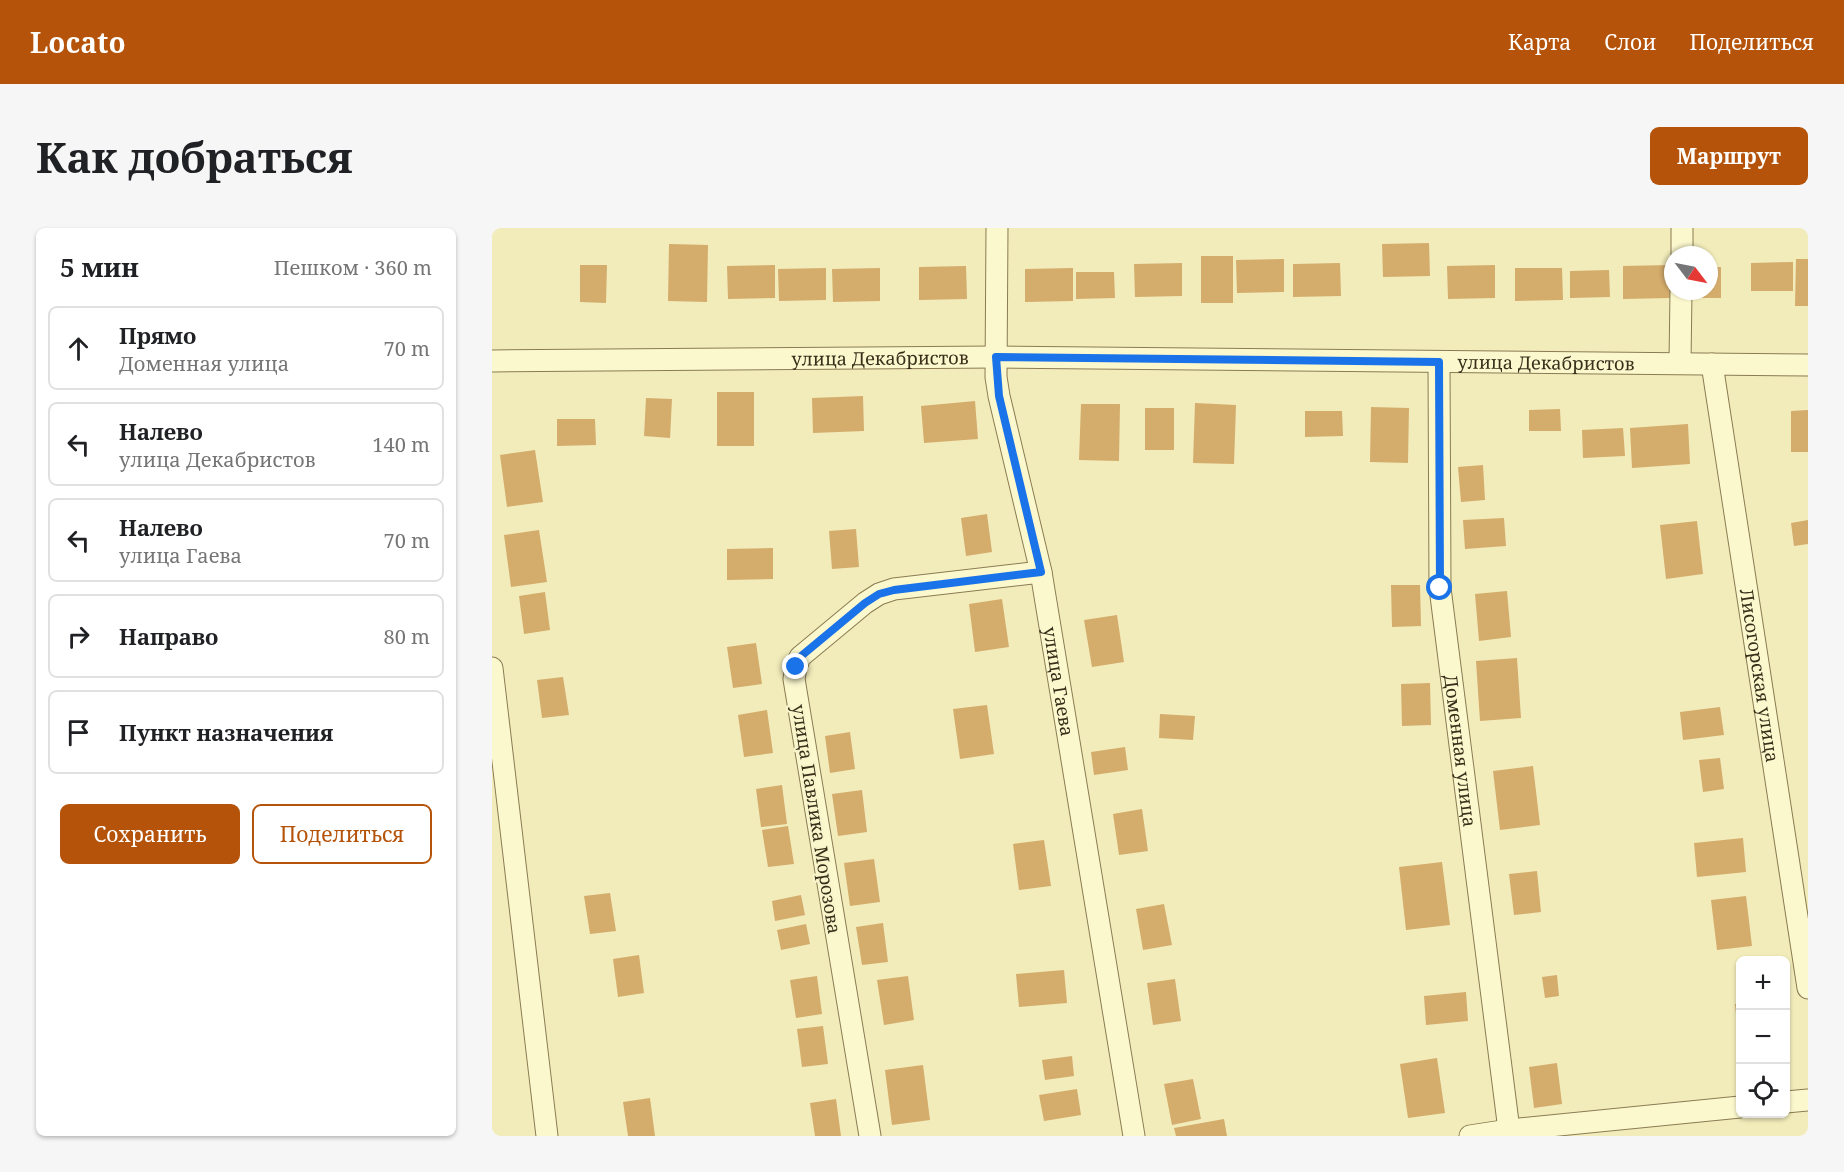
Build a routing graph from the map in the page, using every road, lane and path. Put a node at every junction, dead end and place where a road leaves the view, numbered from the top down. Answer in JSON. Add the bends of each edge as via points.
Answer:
{"nodes":[{"id":1,"x":997,"y":228,"type":"edge"},
{"id":2,"x":1682,"y":228,"type":"edge"},
{"id":3,"x":1682,"y":246,"type":"edge"},
{"id":4,"x":1682,"y":300,"type":"edge"},
{"id":5,"x":996,"y":357,"type":"junction"},
{"id":6,"x":492,"y":361,"type":"edge"},
{"id":7,"x":1439,"y":362,"type":"junction"},
{"id":8,"x":1680,"y":363,"type":"junction"},
{"id":9,"x":1712,"y":364,"type":"junction"},
{"id":10,"x":1808,"y":364,"type":"edge"},
{"id":11,"x":1041,"y":572,"type":"junction"},
{"id":12,"x":492,"y":668,"type":"edge"},
{"id":13,"x":1808,"y":988,"type":"edge"},
{"id":14,"x":1808,"y":1100,"type":"edge"},
{"id":15,"x":1790,"y":1102,"type":"edge"},
{"id":16,"x":1736,"y":1107,"type":"edge"},
{"id":17,"x":1510,"y":1133,"type":"edge"},
{"id":18,"x":547,"y":1136,"type":"edge"},
{"id":19,"x":870,"y":1136,"type":"edge"},
{"id":20,"x":1134,"y":1136,"type":"edge"},
{"id":21,"x":1470,"y":1136,"type":"edge"}],
"edges":[{"from":1,"to":5,"type":"street","name":"улица Гаева"},
{"from":2,"to":3,"type":"street"},
{"from":4,"to":8,"type":"street"},
{"from":5,"to":6,"type":"street","name":"улица Декабристов"},
{"from":5,"to":7,"type":"street","name":"улица Декабристов"},
{"from":5,"to":11,"type":"street","name":"улица Гаева","via":[[999,396]]},
{"from":7,"to":8,"type":"street","name":"улица Декабристов"},
{"from":7,"to":17,"type":"street","name":"Доменная улица","via":[[1440,588]]},
{"from":8,"to":9,"type":"street","name":"улица Декабристов"},
{"from":9,"to":10,"type":"street","name":"улица Декабристов"},
{"from":9,"to":13,"type":"street","name":"Лисогорская улица"},
{"from":11,"to":19,"type":"street","name":"улица Павлика Морозова","via":[[879,594],[800,657],[796,667],[794,679]]},
{"from":11,"to":20,"type":"street","name":"улица Гаева"},
{"from":12,"to":18,"type":"street"},
{"from":14,"to":15,"type":"street"},
{"from":16,"to":17,"type":"street"},
{"from":17,"to":21,"type":"street"}]}
